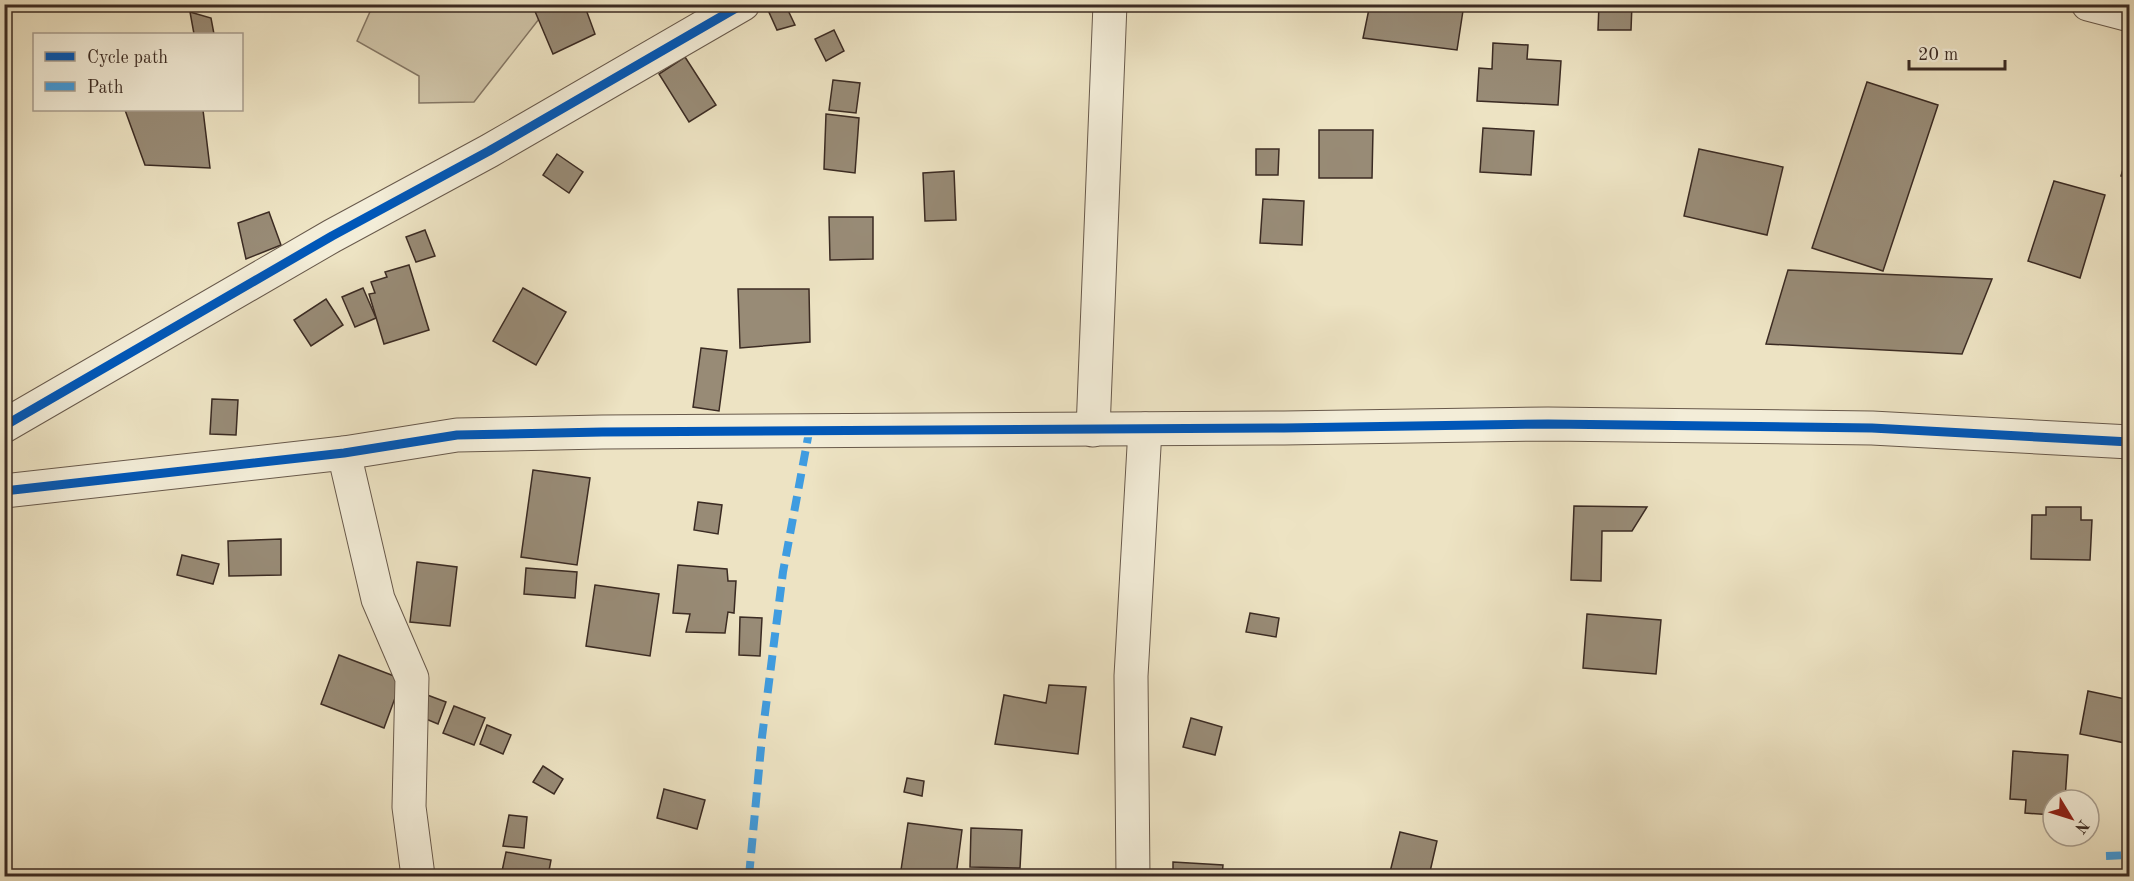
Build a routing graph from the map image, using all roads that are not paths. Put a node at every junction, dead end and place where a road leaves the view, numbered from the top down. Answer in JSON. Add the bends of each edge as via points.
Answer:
{"nodes":[{"id":1,"x":743,"y":4,"type":"edge"},
{"id":2,"x":1110,"y":4,"type":"edge"},
{"id":3,"x":2088,"y":4,"type":"edge"},
{"id":4,"x":2130,"y":15,"type":"edge"},
{"id":5,"x":4,"y":426,"type":"edge"},
{"id":6,"x":1145,"y":429,"type":"junction"},
{"id":7,"x":1093,"y":430,"type":"junction"},
{"id":8,"x":2130,"y":442,"type":"edge"},
{"id":9,"x":344,"y":453,"type":"junction"},
{"id":10,"x":4,"y":491,"type":"edge"},
{"id":11,"x":418,"y":876,"type":"edge"},
{"id":12,"x":1134,"y":876,"type":"edge"}],
"edges":[{"from":1,"to":5,"type":"street"},
{"from":2,"to":7,"type":"street"},
{"from":3,"to":4,"type":"street"},
{"from":6,"to":7,"type":"street"},
{"from":6,"to":8,"type":"street","via":[[1548,424],[1872,428]]},
{"from":6,"to":12,"type":"street","via":[[1131,676]]},
{"from":7,"to":9,"type":"street","via":[[458,435]]},
{"from":9,"to":10,"type":"street"},
{"from":9,"to":11,"type":"street","via":[[378,599],[412,678],[409,807]]}]}
